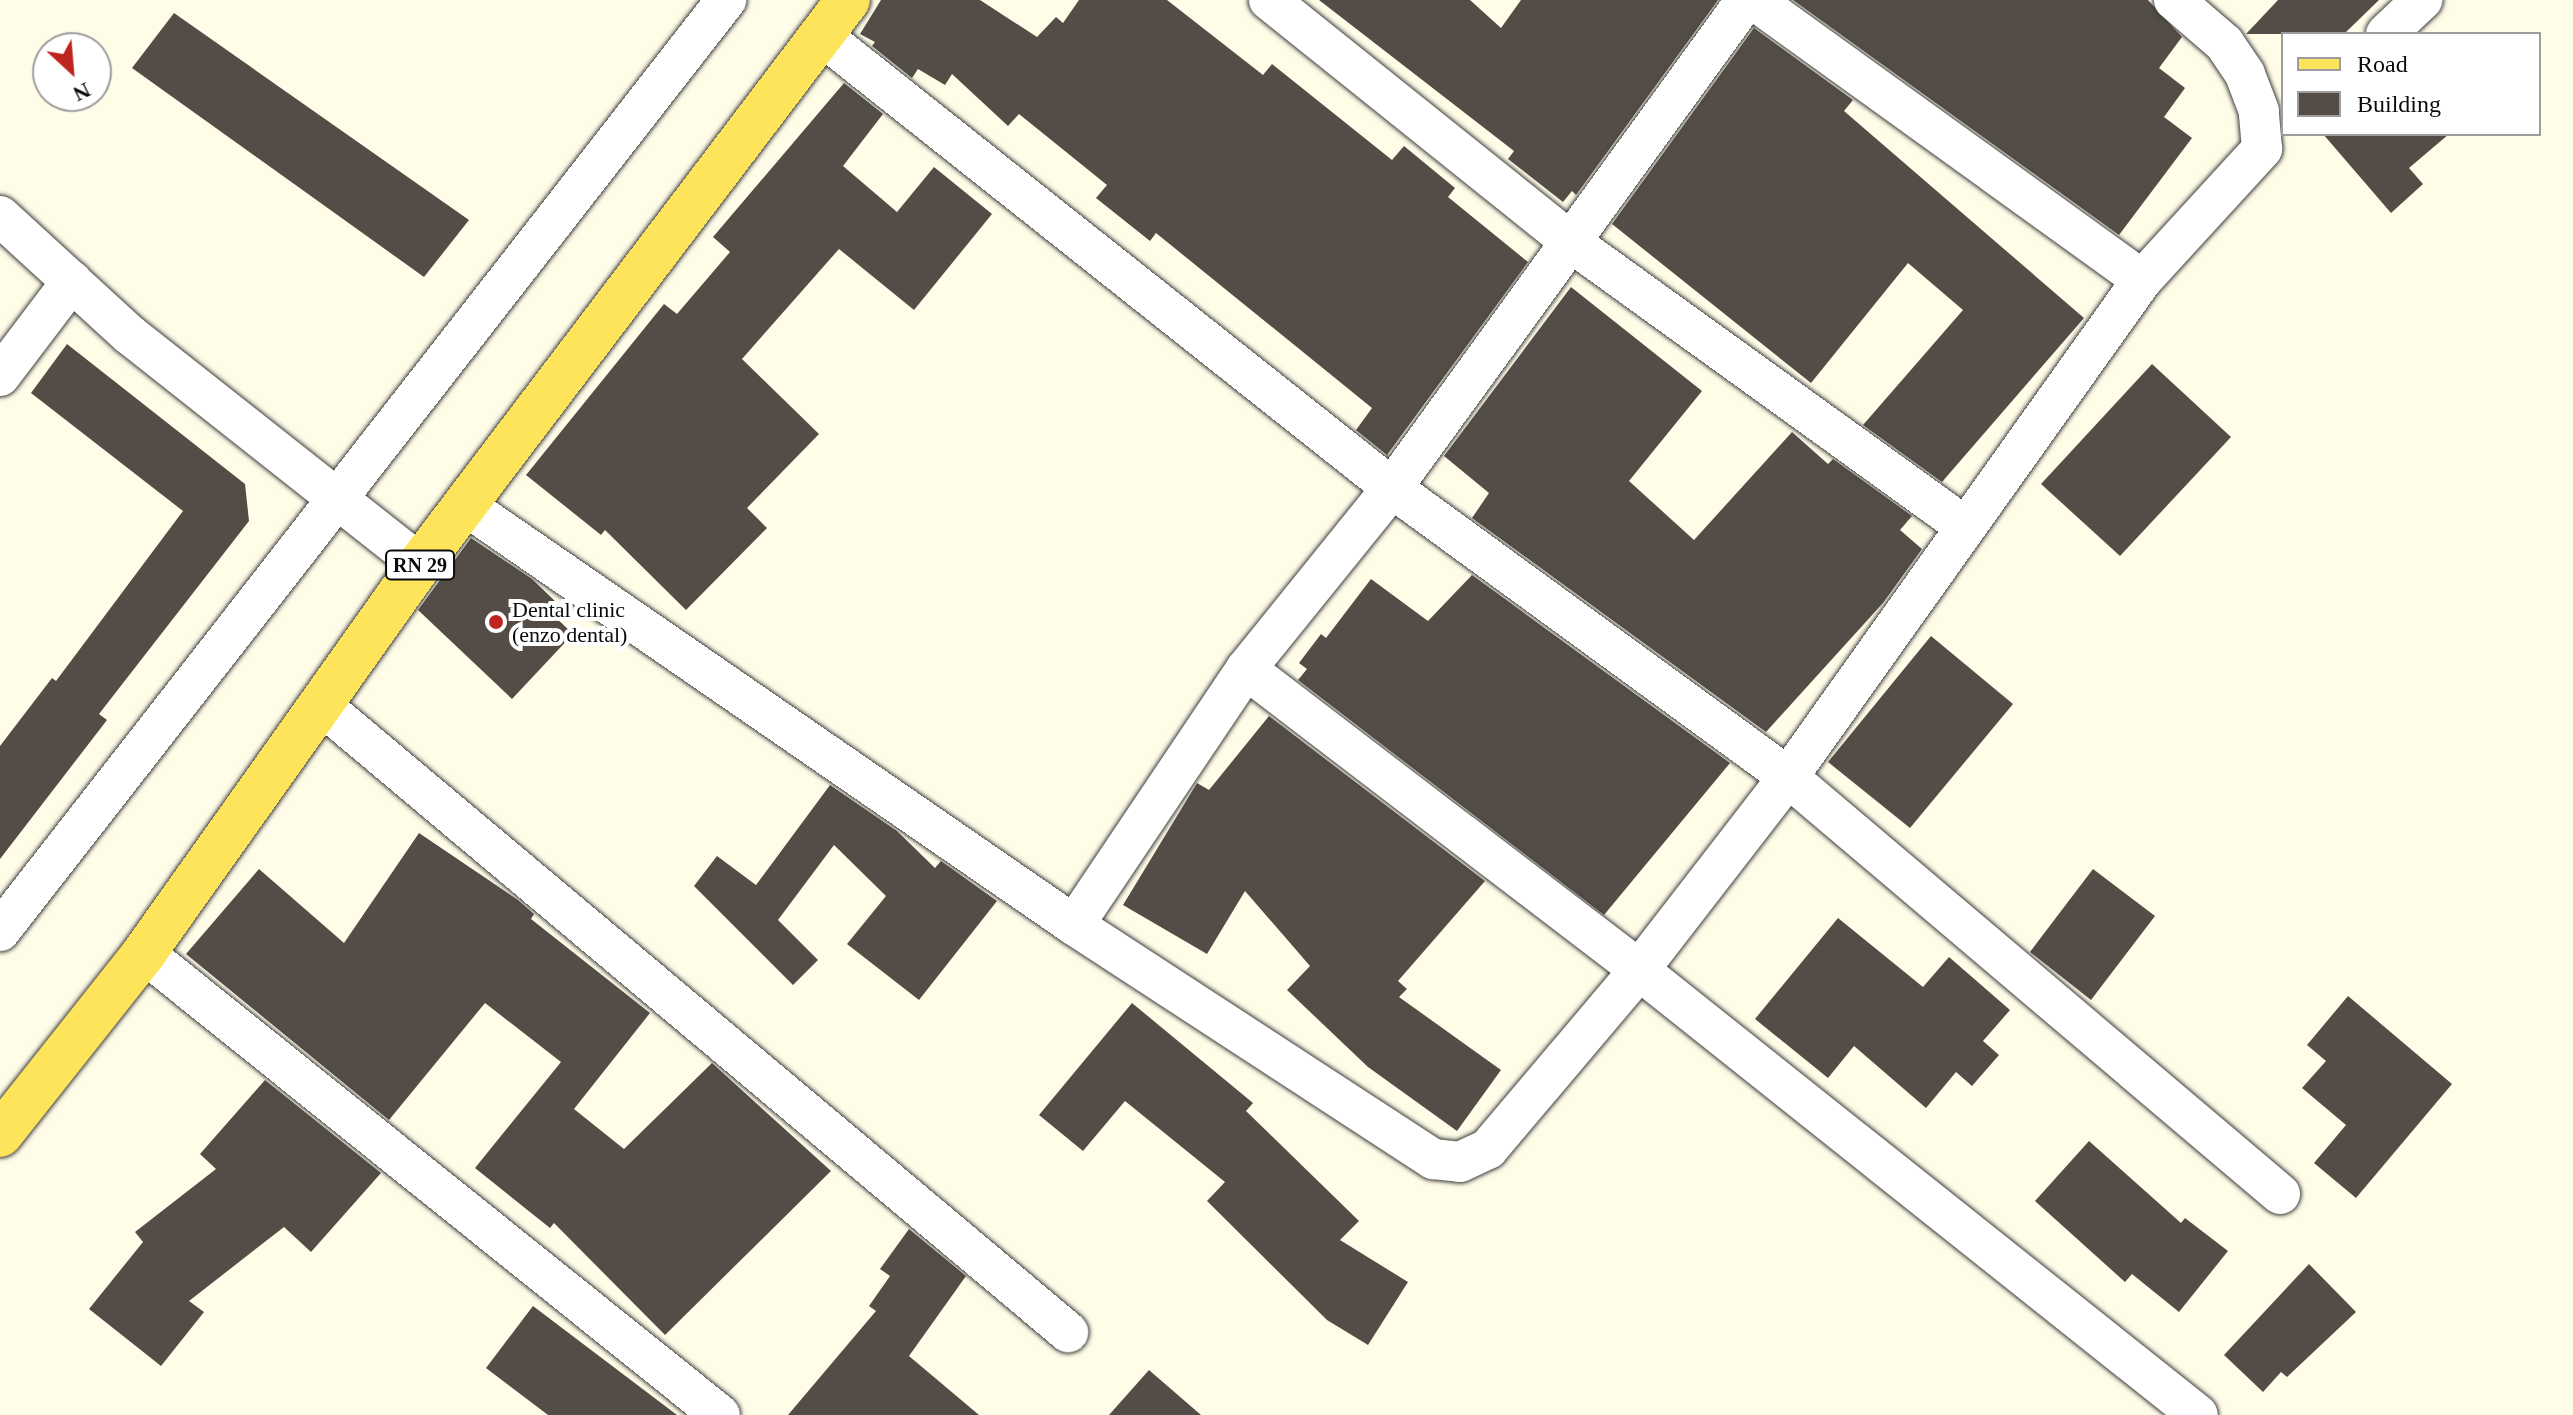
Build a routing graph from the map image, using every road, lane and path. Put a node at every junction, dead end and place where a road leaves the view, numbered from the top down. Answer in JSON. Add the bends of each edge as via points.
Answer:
{"nodes":[{"id":1,"x":726,"y":0,"type":"edge"},
{"id":2,"x":848,"y":0,"type":"edge"},
{"id":3,"x":1269,"y":0,"type":"edge"},
{"id":4,"x":1746,"y":0,"type":"edge"},
{"id":5,"x":1754,"y":0,"type":"edge"},
{"id":6,"x":2174,"y":0,"type":"edge"},
{"id":7,"x":2422,"y":0,"type":"edge"},
{"id":8,"x":2388,"y":32,"type":"edge"},
{"id":9,"x":822,"y":36,"type":"junction"},
{"id":10,"x":2273,"y":140,"type":"edge"},
{"id":11,"x":0,"y":216,"type":"edge"},
{"id":12,"x":1572,"y":243,"type":"junction"},
{"id":13,"x":2142,"y":280,"type":"junction"},
{"id":14,"x":72,"y":281,"type":"junction"},
{"id":15,"x":0,"y":376,"type":"edge"},
{"id":16,"x":1392,"y":488,"type":"junction"},
{"id":17,"x":340,"y":500,"type":"junction"},
{"id":18,"x":466,"y":506,"type":"junction"},
{"id":19,"x":1963,"y":525,"type":"junction"},
{"id":20,"x":420,"y":564,"type":"junction"},
{"id":21,"x":1246,"y":669,"type":"junction"},
{"id":22,"x":320,"y":704,"type":"junction"},
{"id":23,"x":1788,"y":777,"type":"junction"},
{"id":24,"x":1074,"y":925,"type":"junction"},
{"id":25,"x":0,"y":931,"type":"edge"},
{"id":26,"x":144,"y":953,"type":"junction"},
{"id":27,"x":1639,"y":970,"type":"junction"},
{"id":28,"x":0,"y":1135,"type":"edge"},
{"id":29,"x":2280,"y":1194,"type":"dead end"},
{"id":30,"x":1068,"y":1332,"type":"dead end"},
{"id":31,"x":720,"y":1415,"type":"edge"},
{"id":32,"x":2198,"y":1415,"type":"edge"}],
"edges":[{"from":1,"to":17,"type":"street"},
{"from":2,"to":9,"type":"main road","number":"RN 29"},
{"from":3,"to":12,"type":"street"},
{"from":4,"to":12,"type":"street"},
{"from":5,"to":13,"type":"street"},
{"from":6,"to":10,"type":"street","via":[[2224,43],[2245,74]]},
{"from":7,"to":8,"type":"street"},
{"from":9,"to":16,"type":"street"},
{"from":9,"to":18,"type":"main road","number":"RN 29"},
{"from":10,"to":13,"type":"street"},
{"from":11,"to":14,"type":"street"},
{"from":12,"to":16,"type":"street"},
{"from":12,"to":19,"type":"street"},
{"from":13,"to":19,"type":"street"},
{"from":14,"to":15,"type":"street"},
{"from":14,"to":17,"type":"street","via":[[130,335]]},
{"from":16,"to":21,"type":"street"},
{"from":16,"to":23,"type":"street"},
{"from":17,"to":20,"type":"street"},
{"from":17,"to":25,"type":"street"},
{"from":18,"to":20,"type":"main road","number":"RN 29"},
{"from":18,"to":24,"type":"street"},
{"from":19,"to":23,"type":"street"},
{"from":20,"to":22,"type":"main road","number":"RN 29"},
{"from":21,"to":24,"type":"street"},
{"from":21,"to":27,"type":"street"},
{"from":22,"to":26,"type":"main road","number":"RN 29"},
{"from":22,"to":30,"type":"street"},
{"from":23,"to":27,"type":"street"},
{"from":23,"to":29,"type":"street"},
{"from":24,"to":27,"type":"street","via":[[1433,1159],[1460,1162],[1488,1149]]},
{"from":26,"to":28,"type":"main road","number":"RN 29"},
{"from":26,"to":31,"type":"street"},
{"from":27,"to":32,"type":"street"}]}
